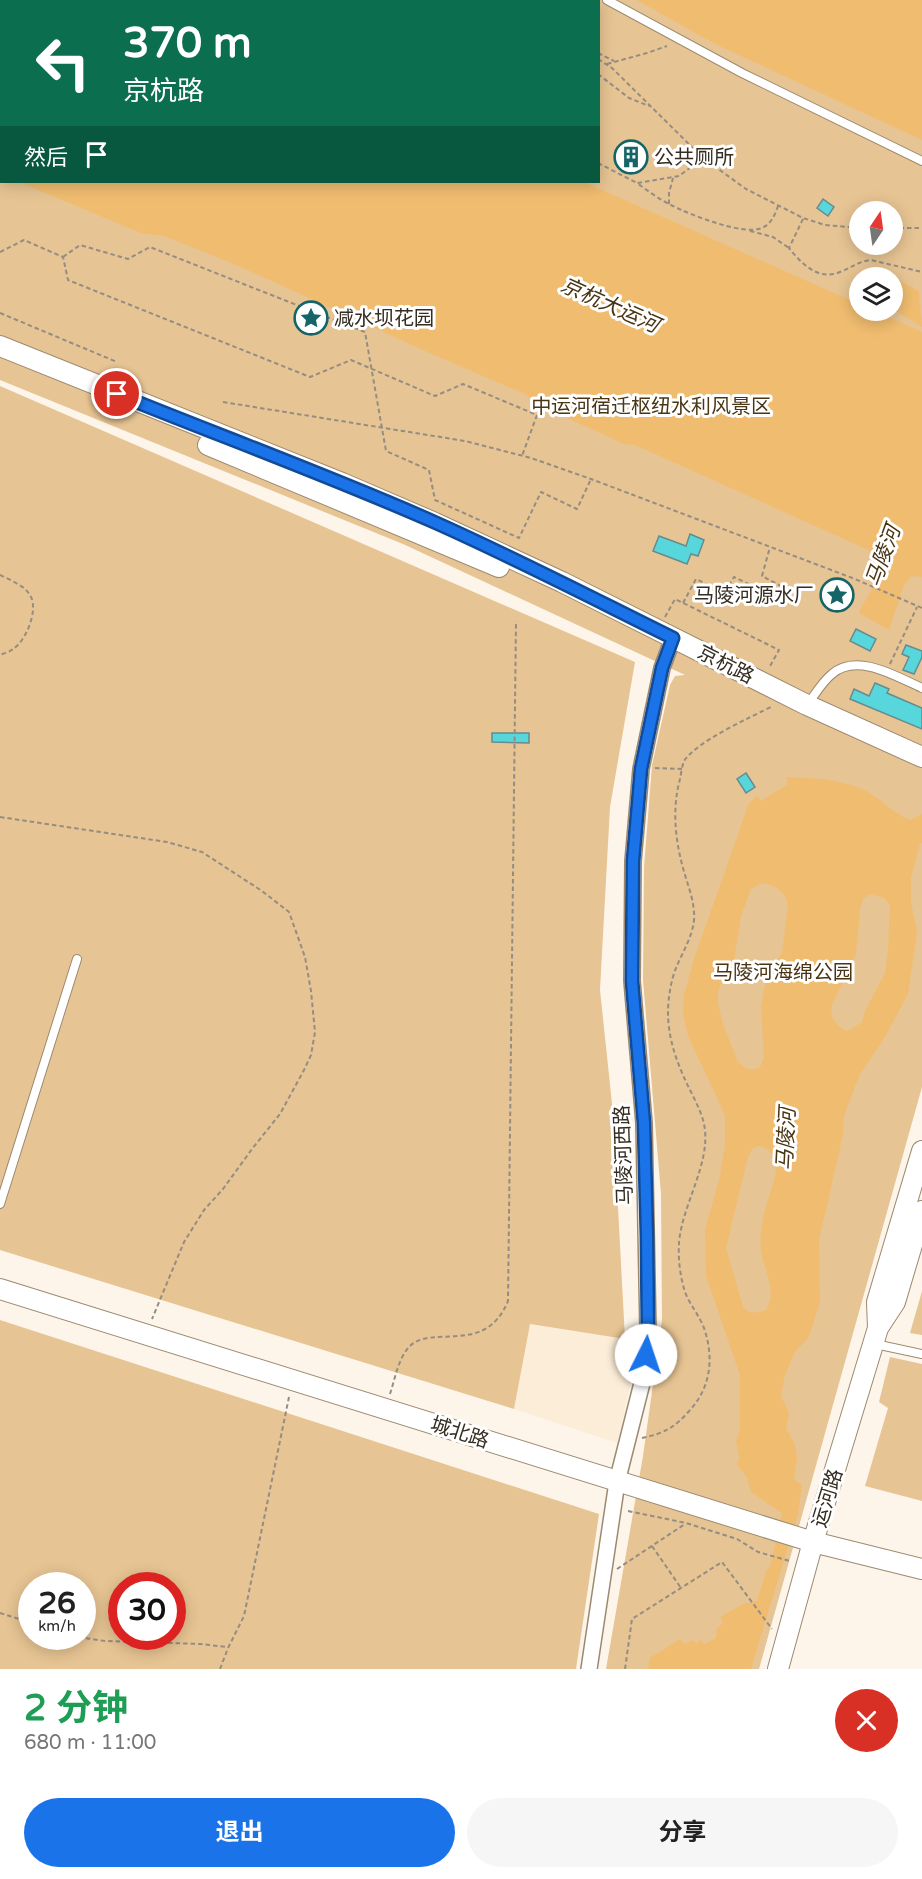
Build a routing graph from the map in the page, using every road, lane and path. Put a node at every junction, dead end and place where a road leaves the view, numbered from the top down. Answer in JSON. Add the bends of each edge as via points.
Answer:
{"nodes":[{"id":1,"x":607,"y":0,"type":"edge"},
{"id":2,"x":678,"y":39,"type":"junction"},
{"id":3,"x":600,"y":53,"type":"edge"},
{"id":4,"x":600,"y":59,"type":"edge"},
{"id":5,"x":614,"y":61,"type":"junction"},
{"id":6,"x":607,"y":64,"type":"junction"},
{"id":7,"x":600,"y":76,"type":"edge"},
{"id":8,"x":652,"y":107,"type":"junction"},
{"id":9,"x":704,"y":158,"type":"junction"},
{"id":10,"x":922,"y":161,"type":"edge"},
{"id":11,"x":600,"y":164,"type":"edge"},
{"id":12,"x":673,"y":178,"type":"junction"},
{"id":13,"x":637,"y":183,"type":"junction"},
{"id":14,"x":669,"y":204,"type":"junction"},
{"id":15,"x":778,"y":206,"type":"junction"},
{"id":16,"x":803,"y":218,"type":"junction"},
{"id":17,"x":849,"y":227,"type":"edge"},
{"id":18,"x":903,"y":228,"type":"edge"},
{"id":19,"x":922,"y":228,"type":"edge"},
{"id":20,"x":745,"y":230,"type":"junction"},
{"id":21,"x":789,"y":248,"type":"junction"},
{"id":22,"x":0,"y":252,"type":"edge"},
{"id":23,"x":63,"y":257,"type":"junction"},
{"id":24,"x":922,"y":272,"type":"edge"},
{"id":25,"x":0,"y":313,"type":"edge"},
{"id":26,"x":0,"y":346,"type":"edge"},
{"id":27,"x":0,"y":359,"type":"edge"},
{"id":28,"x":117,"y":362,"type":"dead end"},
{"id":29,"x":372,"y":369,"type":"junction"},
{"id":30,"x":223,"y":402,"type":"dead end"},
{"id":31,"x":382,"y":429,"type":"junction"},
{"id":32,"x":522,"y":456,"type":"junction"},
{"id":33,"x":591,"y":479,"type":"junction"},
{"id":34,"x":770,"y":547,"type":"junction"},
{"id":35,"x":0,"y":575,"type":"edge"},
{"id":36,"x":683,"y":603,"type":"junction"},
{"id":37,"x":917,"y":606,"type":"junction"},
{"id":38,"x":922,"y":608,"type":"edge"},
{"id":39,"x":516,"y":621,"type":"dead end"},
{"id":40,"x":667,"y":638,"type":"junction"},
{"id":41,"x":0,"y":655,"type":"edge"},
{"id":42,"x":886,"y":672,"type":"junction"},
{"id":43,"x":765,"y":675,"type":"dead end"},
{"id":44,"x":922,"y":688,"type":"edge"},
{"id":45,"x":783,"y":702,"type":"junction"},
{"id":46,"x":807,"y":705,"type":"junction"},
{"id":47,"x":922,"y":757,"type":"edge"},
{"id":48,"x":922,"y":766,"type":"edge"},
{"id":49,"x":641,"y":769,"type":"junction"},
{"id":50,"x":682,"y":769,"type":"junction"},
{"id":51,"x":0,"y":817,"type":"edge"},
{"id":52,"x":77,"y":959,"type":"dead end"},
{"id":53,"x":922,"y":1151,"type":"edge"},
{"id":54,"x":0,"y":1204,"type":"edge"},
{"id":55,"x":922,"y":1211,"type":"edge"},
{"id":56,"x":0,"y":1290,"type":"edge"},
{"id":57,"x":145,"y":1334,"type":"junction"},
{"id":58,"x":876,"y":1336,"type":"junction"},
{"id":59,"x":922,"y":1354,"type":"edge"},
{"id":60,"x":292,"y":1379,"type":"junction"},
{"id":61,"x":385,"y":1408,"type":"junction"},
{"id":62,"x":627,"y":1441,"type":"junction"},
{"id":63,"x":617,"y":1482,"type":"junction"},
{"id":64,"x":613,"y":1509,"type":"junction"},
{"id":65,"x":686,"y":1523,"type":"junction"},
{"id":66,"x":813,"y":1542,"type":"junction"},
{"id":67,"x":652,"y":1546,"type":"junction"},
{"id":68,"x":807,"y":1566,"type":"junction"},
{"id":69,"x":922,"y":1569,"type":"edge"},
{"id":70,"x":603,"y":1580,"type":"junction"},
{"id":71,"x":681,"y":1588,"type":"junction"},
{"id":72,"x":0,"y":1613,"type":"edge"},
{"id":73,"x":18,"y":1619,"type":"edge"},
{"id":74,"x":769,"y":1626,"type":"dead end"},
{"id":75,"x":96,"y":1640,"type":"edge"},
{"id":76,"x":228,"y":1648,"type":"junction"},
{"id":77,"x":220,"y":1669,"type":"edge"},
{"id":78,"x":590,"y":1669,"type":"edge"},
{"id":79,"x":625,"y":1669,"type":"edge"},
{"id":80,"x":778,"y":1669,"type":"edge"}],
"edges":[{"from":1,"to":2,"type":"lane"},
{"from":2,"to":5,"type":"path","via":[[648,53]]},
{"from":2,"to":10,"type":"lane"},
{"from":3,"to":5,"type":"path"},
{"from":4,"to":6,"type":"path"},
{"from":5,"to":6,"type":"path"},
{"from":6,"to":8,"type":"path"},
{"from":7,"to":8,"type":"path","via":[[629,98]]},
{"from":8,"to":9,"type":"path"},
{"from":9,"to":12,"type":"path"},
{"from":9,"to":15,"type":"path","via":[[732,180]]},
{"from":11,"to":13,"type":"path"},
{"from":12,"to":13,"type":"path"},
{"from":12,"to":14,"type":"path"},
{"from":13,"to":14,"type":"path"},
{"from":14,"to":20,"type":"path"},
{"from":15,"to":16,"type":"path"},
{"from":15,"to":20,"type":"path","via":[[769,224]]},
{"from":16,"to":17,"type":"path"},
{"from":16,"to":21,"type":"path"},
{"from":18,"to":19,"type":"path"},
{"from":20,"to":21,"type":"path","via":[[773,237]]},
{"from":21,"to":24,"type":"path","via":[[805,266],[824,275],[838,274],[871,260]]},
{"from":22,"to":23,"type":"path","via":[[24,240]]},
{"from":23,"to":29,"type":"path","via":[[68,280],[310,377],[351,360]]},
{"from":23,"to":29,"type":"path","via":[[81,245],[128,259],[150,247],[365,332]]},
{"from":25,"to":28,"type":"path"},
{"from":26,"to":40,"type":"street","name":"京杭路","via":[[435,523],[562,582]]},
{"from":27,"to":40,"type":"street","name":"京杭路"},
{"from":29,"to":31,"type":"path"},
{"from":29,"to":32,"type":"path","via":[[435,396],[463,384],[537,415]]},
{"from":30,"to":31,"type":"path"},
{"from":31,"to":32,"type":"path","via":[[465,441]]},
{"from":31,"to":33,"type":"path","via":[[386,451],[429,470],[435,501],[519,538],[541,492],[577,509]]},
{"from":32,"to":33,"type":"path"},
{"from":33,"to":34,"type":"path"},
{"from":34,"to":36,"type":"path","via":[[762,576],[780,586],[776,597],[734,577],[724,593],[696,579]]},
{"from":34,"to":37,"type":"path"},
{"from":35,"to":41,"type":"path","via":[[32,597],[32,610],[27,634],[20,644]]},
{"from":36,"to":40,"type":"path","via":[[675,599]]},
{"from":36,"to":43,"type":"path","via":[[779,650]]},
{"from":37,"to":38,"type":"path"},
{"from":37,"to":42,"type":"path"},
{"from":39,"to":61,"type":"path","via":[[508,1301],[498,1320],[477,1333],[420,1341],[410,1346]]},
{"from":40,"to":45,"type":"street","name":"京杭路"},
{"from":40,"to":46,"type":"street","name":"京杭路"},
{"from":40,"to":49,"type":"street","name":"马陵河西路"},
{"from":42,"to":44,"type":"lane"},
{"from":42,"to":46,"type":"lane","via":[[854,665],[844,667],[822,683]]},
{"from":45,"to":48,"type":"street","name":"京杭路"},
{"from":45,"to":50,"type":"path","via":[[713,738],[684,762]]},
{"from":46,"to":47,"type":"street","name":"京杭路"},
{"from":49,"to":50,"type":"path"},
{"from":49,"to":62,"type":"street","name":"马陵河西路","via":[[633,861],[632,981],[644,1123],[648,1332],[643,1379]]},
{"from":50,"to":62,"type":"path","via":[[675,814],[677,839],[694,916],[674,971],[668,1011],[676,1059],[704,1124],[705,1146],[680,1229],[680,1273],[703,1327],[710,1364],[707,1382],[697,1401],[673,1428]]},
{"from":51,"to":57,"type":"path","via":[[167,842],[202,852],[289,912],[305,957],[315,1032],[311,1055],[280,1114],[204,1210],[184,1242]]},
{"from":52,"to":54,"type":"lane"},
{"from":53,"to":58,"type":"street","name":"运河路","via":[[877,1302]]},
{"from":55,"to":58,"type":"street","name":"运河路","via":[[895,1302]]},
{"from":56,"to":57,"type":"street","name":"城北路"},
{"from":57,"to":60,"type":"street","name":"城北路"},
{"from":58,"to":59,"type":"lane"},
{"from":58,"to":66,"type":"street","name":"运河路"},
{"from":60,"to":61,"type":"street","name":"城北路"},
{"from":60,"to":76,"type":"path","via":[[244,1616]]},
{"from":61,"to":63,"type":"street","name":"城北路"},
{"from":62,"to":63,"type":"street","name":"马陵河西路"},
{"from":63,"to":64,"type":"street","name":"马陵河西路"},
{"from":63,"to":66,"type":"street","name":"城北路"},
{"from":64,"to":65,"type":"path"},
{"from":64,"to":70,"type":"street","name":"马陵河西路"},
{"from":65,"to":67,"type":"path"},
{"from":65,"to":68,"type":"path","via":[[737,1539],[758,1552]]},
{"from":66,"to":68,"type":"street","name":"运河路"},
{"from":66,"to":69,"type":"street","name":"城北路"},
{"from":67,"to":70,"type":"path"},
{"from":67,"to":71,"type":"path"},
{"from":68,"to":80,"type":"street","name":"运河路"},
{"from":70,"to":78,"type":"street","name":"马陵河西路"},
{"from":71,"to":74,"type":"path","via":[[722,1562]]},
{"from":71,"to":79,"type":"path","via":[[632,1619]]},
{"from":72,"to":73,"type":"path"},
{"from":75,"to":76,"type":"path"},
{"from":76,"to":77,"type":"path"}]}
